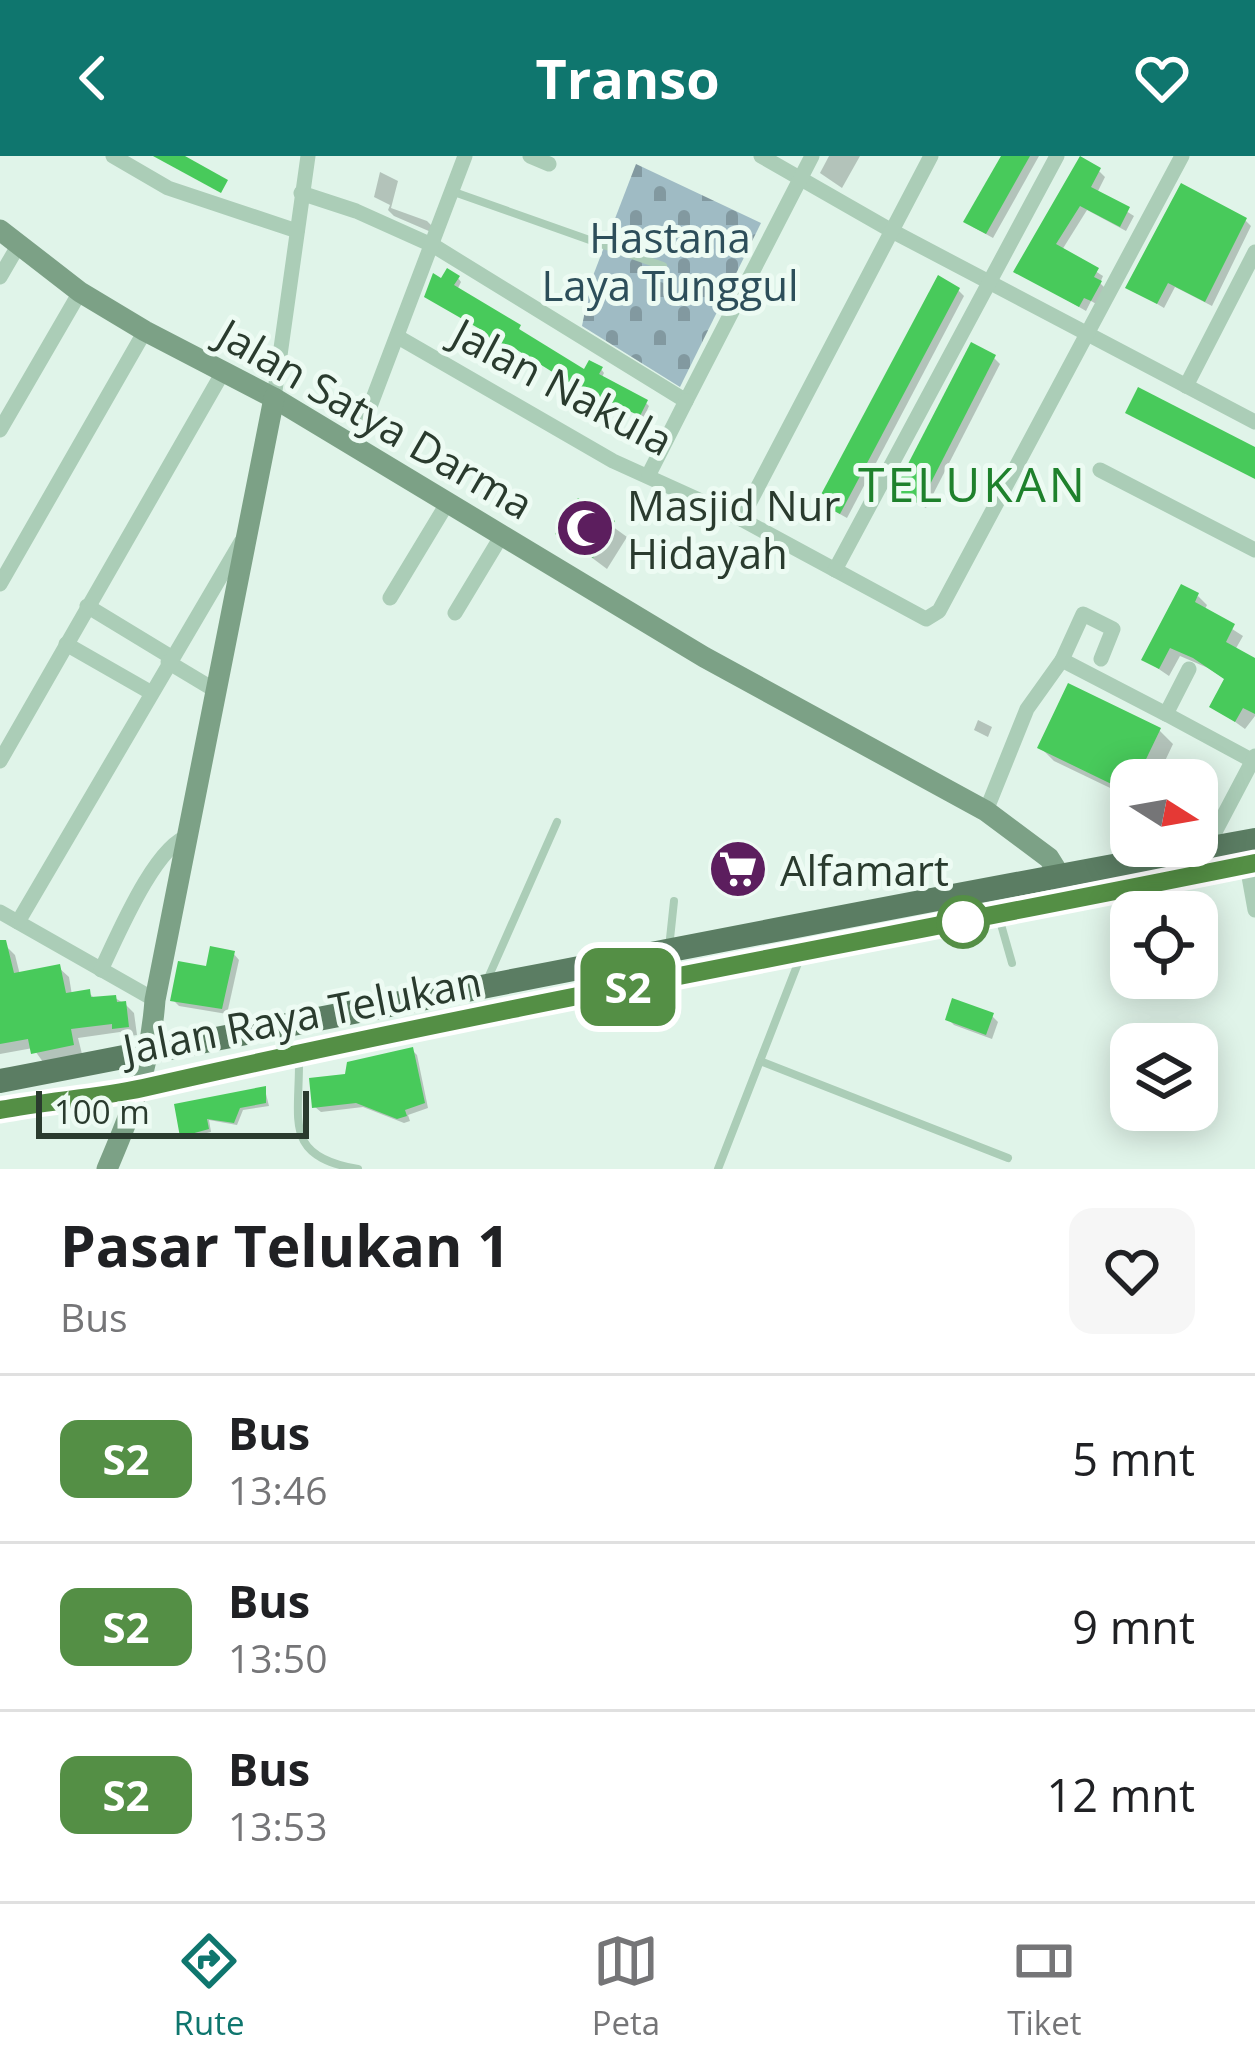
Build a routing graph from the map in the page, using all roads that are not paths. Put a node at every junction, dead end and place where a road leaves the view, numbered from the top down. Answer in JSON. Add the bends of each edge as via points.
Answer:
{"nodes":[{"id":1,"x":465,"y":156,"type":"edge"},
{"id":2,"x":530,"y":156,"type":"edge"},
{"id":3,"x":761,"y":156,"type":"edge"},
{"id":4,"x":812,"y":156,"type":"edge"},
{"id":5,"x":932,"y":156,"type":"edge"},
{"id":6,"x":1057,"y":156,"type":"edge"},
{"id":7,"x":1182,"y":156,"type":"edge"},
{"id":8,"x":117,"y":157,"type":"edge"},
{"id":9,"x":304,"y":158,"type":"edge"},
{"id":10,"x":549,"y":164,"type":"dead end"},
{"id":11,"x":800,"y":179,"type":"junction"},
{"id":12,"x":454,"y":192,"type":"junction"},
{"id":13,"x":301,"y":193,"type":"junction"},
{"id":14,"x":0,"y":230,"type":"edge"},
{"id":15,"x":892,"y":230,"type":"junction"},
{"id":16,"x":297,"y":231,"type":"junction"},
{"id":17,"x":18,"y":246,"type":"junction"},
{"id":18,"x":434,"y":246,"type":"junction"},
{"id":19,"x":1255,"y":252,"type":"edge"},
{"id":20,"x":663,"y":266,"type":"dead end"},
{"id":21,"x":0,"y":277,"type":"edge"},
{"id":22,"x":990,"y":282,"type":"junction"},
{"id":23,"x":80,"y":292,"type":"junction"},
{"id":24,"x":145,"y":331,"type":"junction"},
{"id":25,"x":1088,"y":333,"type":"junction"},
{"id":26,"x":398,"y":337,"type":"junction"},
{"id":27,"x":223,"y":372,"type":"junction"},
{"id":28,"x":1186,"y":386,"type":"junction"},
{"id":29,"x":274,"y":398,"type":"junction"},
{"id":30,"x":686,"y":401,"type":"junction"},
{"id":31,"x":1255,"y":422,"type":"edge"},
{"id":32,"x":0,"y":430,"type":"edge"},
{"id":33,"x":355,"y":446,"type":"junction"},
{"id":34,"x":1100,"y":470,"type":"dead end"},
{"id":35,"x":649,"y":474,"type":"junction"},
{"id":36,"x":448,"y":502,"type":"junction"},
{"id":37,"x":741,"y":519,"type":"junction"},
{"id":38,"x":249,"y":529,"type":"junction"},
{"id":39,"x":502,"y":535,"type":"junction"},
{"id":40,"x":1255,"y":550,"type":"edge"},
{"id":41,"x":6,"y":560,"type":"edge"},
{"id":42,"x":836,"y":570,"type":"junction"},
{"id":43,"x":0,"y":584,"type":"edge"},
{"id":44,"x":390,"y":598,"type":"dead end"},
{"id":45,"x":87,"y":606,"type":"junction"},
{"id":46,"x":455,"y":613,"type":"dead end"},
{"id":47,"x":66,"y":644,"type":"junction"},
{"id":48,"x":170,"y":659,"type":"junction"},
{"id":49,"x":1101,"y":659,"type":"dead end"},
{"id":50,"x":1062,"y":660,"type":"junction"},
{"id":51,"x":1189,"y":669,"type":"dead end"},
{"id":52,"x":150,"y":692,"type":"junction"},
{"id":53,"x":218,"y":692,"type":"junction"},
{"id":54,"x":1166,"y":714,"type":"junction"},
{"id":55,"x":1254,"y":759,"type":"edge"},
{"id":56,"x":0,"y":761,"type":"edge"},
{"id":57,"x":986,"y":811,"type":"junction"},
{"id":58,"x":556,"y":822,"type":"dead end"},
{"id":59,"x":189,"y":836,"type":"junction"},
{"id":60,"x":1218,"y":838,"type":"edge"},
{"id":61,"x":1250,"y":852,"type":"edge"},
{"id":62,"x":1218,"y":859,"type":"edge"},
{"id":63,"x":1145,"y":867,"type":"edge"},
{"id":64,"x":1190,"y":867,"type":"edge"},
{"id":65,"x":1059,"y":874,"type":"junction"},
{"id":66,"x":674,"y":901,"type":"dead end"},
{"id":67,"x":1065,"y":903,"type":"junction"},
{"id":68,"x":1255,"y":910,"type":"edge"},
{"id":69,"x":0,"y":912,"type":"edge"},
{"id":70,"x":998,"y":914,"type":"junction"},
{"id":71,"x":18,"y":922,"type":"junction"},
{"id":72,"x":803,"y":950,"type":"junction"},
{"id":73,"x":668,"y":951,"type":"junction"},
{"id":74,"x":1012,"y":963,"type":"dead end"},
{"id":75,"x":101,"y":970,"type":"junction"},
{"id":76,"x":485,"y":985,"type":"junction"},
{"id":77,"x":155,"y":1000,"type":"junction"},
{"id":78,"x":151,"y":1053,"type":"junction"},
{"id":79,"x":298,"y":1056,"type":"junction"},
{"id":80,"x":760,"y":1061,"type":"junction"},
{"id":81,"x":0,"y":1081,"type":"edge"},
{"id":82,"x":141,"y":1088,"type":"junction"},
{"id":83,"x":0,"y":1110,"type":"edge"},
{"id":84,"x":1008,"y":1158,"type":"dead end"},
{"id":85,"x":107,"y":1169,"type":"edge"},
{"id":86,"x":358,"y":1169,"type":"edge"},
{"id":87,"x":718,"y":1169,"type":"edge"}],
"edges":[{"from":1,"to":12,"type":"street"},
{"from":2,"to":10,"type":"street"},
{"from":3,"to":11,"type":"street"},
{"from":4,"to":11,"type":"street"},
{"from":5,"to":15,"type":"street"},
{"from":6,"to":22,"type":"street"},
{"from":7,"to":25,"type":"street","name":"Jalan Nakula"},
{"from":8,"to":16,"type":"street","via":[[168,188]]},
{"from":9,"to":13,"type":"street"},
{"from":11,"to":15,"type":"street"},
{"from":11,"to":30,"type":"street"},
{"from":12,"to":18,"type":"street"},
{"from":12,"to":20,"type":"lane"},
{"from":13,"to":16,"type":"street"},
{"from":13,"to":18,"type":"street"},
{"from":14,"to":17,"type":"main road","name":"Jalan Satya Darma"},
{"from":15,"to":22,"type":"street"},
{"from":15,"to":37,"type":"street"},
{"from":16,"to":29,"type":"street"},
{"from":17,"to":21,"type":"street"},
{"from":17,"to":23,"type":"main road","name":"Jalan Satya Darma"},
{"from":18,"to":26,"type":"street"},
{"from":18,"to":30,"type":"street"},
{"from":19,"to":28,"type":"street"},
{"from":22,"to":25,"type":"street"},
{"from":22,"to":42,"type":"street"},
{"from":23,"to":24,"type":"main road","name":"Jalan Satya Darma"},
{"from":23,"to":32,"type":"street"},
{"from":24,"to":27,"type":"main road","name":"Jalan Satya Darma"},
{"from":24,"to":41,"type":"street"},
{"from":25,"to":28,"type":"street"},
{"from":25,"to":42,"type":"street","name":"Jalan Nakula","via":[[932,616],[919,618]]},
{"from":26,"to":33,"type":"street"},
{"from":26,"to":35,"type":"street","name":"Jalan Nakula"},
{"from":27,"to":29,"type":"main road","name":"Jalan Satya Darma"},
{"from":27,"to":45,"type":"street"},
{"from":28,"to":31,"type":"street"},
{"from":29,"to":33,"type":"main road","name":"Jalan Satya Darma"},
{"from":29,"to":38,"type":"main road"},
{"from":30,"to":35,"type":"street"},
{"from":33,"to":36,"type":"main road","name":"Jalan Satya Darma"},
{"from":34,"to":40,"type":"street"},
{"from":35,"to":37,"type":"street","name":"Jalan Nakula"},
{"from":36,"to":39,"type":"main road","name":"Jalan Satya Darma"},
{"from":36,"to":44,"type":"street"},
{"from":37,"to":42,"type":"street","name":"Jalan Nakula"},
{"from":38,"to":48,"type":"street"},
{"from":38,"to":53,"type":"main road"},
{"from":39,"to":46,"type":"street"},
{"from":39,"to":57,"type":"main road","name":"Jalan Satya Darma"},
{"from":41,"to":43,"type":"street"},
{"from":45,"to":47,"type":"street"},
{"from":45,"to":48,"type":"street"},
{"from":47,"to":52,"type":"street"},
{"from":47,"to":56,"type":"street"},
{"from":48,"to":52,"type":"street"},
{"from":48,"to":53,"type":"street"},
{"from":49,"to":50,"type":"street","via":[[1113,629],[1083,614]]},
{"from":50,"to":54,"type":"street"},
{"from":50,"to":57,"type":"street","via":[[1027,709]]},
{"from":51,"to":54,"type":"street"},
{"from":52,"to":71,"type":"street"},
{"from":53,"to":59,"type":"main road"},
{"from":54,"to":55,"type":"street"},
{"from":55,"to":60,"type":"street"},
{"from":57,"to":65,"type":"main road","name":"Jalan Satya Darma"},
{"from":58,"to":76,"type":"lane"},
{"from":59,"to":75,"type":"street","via":[[158,865]]},
{"from":59,"to":77,"type":"main road"},
{"from":61,"to":62,"type":"main road","name":"Jalan Raya Telukan"},
{"from":61,"to":68,"type":"street"},
{"from":63,"to":65,"type":"main road","name":"Jalan Raya Telukan"},
{"from":64,"to":67,"type":"main road","name":"Jalan Raya Telukan"},
{"from":65,"to":67,"type":"main road"},
{"from":65,"to":73,"type":"main road","name":"Jalan Raya Telukan"},
{"from":66,"to":73,"type":"lane"},
{"from":67,"to":70,"type":"main road","name":"Jalan Raya Telukan"},
{"from":69,"to":71,"type":"street"},
{"from":70,"to":72,"type":"main road","name":"Jalan Raya Telukan"},
{"from":70,"to":74,"type":"lane"},
{"from":71,"to":75,"type":"street"},
{"from":72,"to":79,"type":"main road","name":"Jalan Raya Telukan"},
{"from":72,"to":80,"type":"lane"},
{"from":73,"to":76,"type":"main road","name":"Jalan Raya Telukan"},
{"from":75,"to":77,"type":"street"},
{"from":76,"to":78,"type":"main road","name":"Jalan Raya Telukan"},
{"from":77,"to":78,"type":"main road"},
{"from":78,"to":81,"type":"main road","name":"Jalan Raya Telukan"},
{"from":78,"to":82,"type":"main road"},
{"from":79,"to":82,"type":"main road","name":"Jalan Raya Telukan"},
{"from":79,"to":86,"type":"lane","via":[[300,1136],[309,1153]]},
{"from":80,"to":84,"type":"lane"},
{"from":80,"to":87,"type":"lane"},
{"from":82,"to":83,"type":"main road","name":"Jalan Raya Telukan"},
{"from":82,"to":85,"type":"main road"}]}
